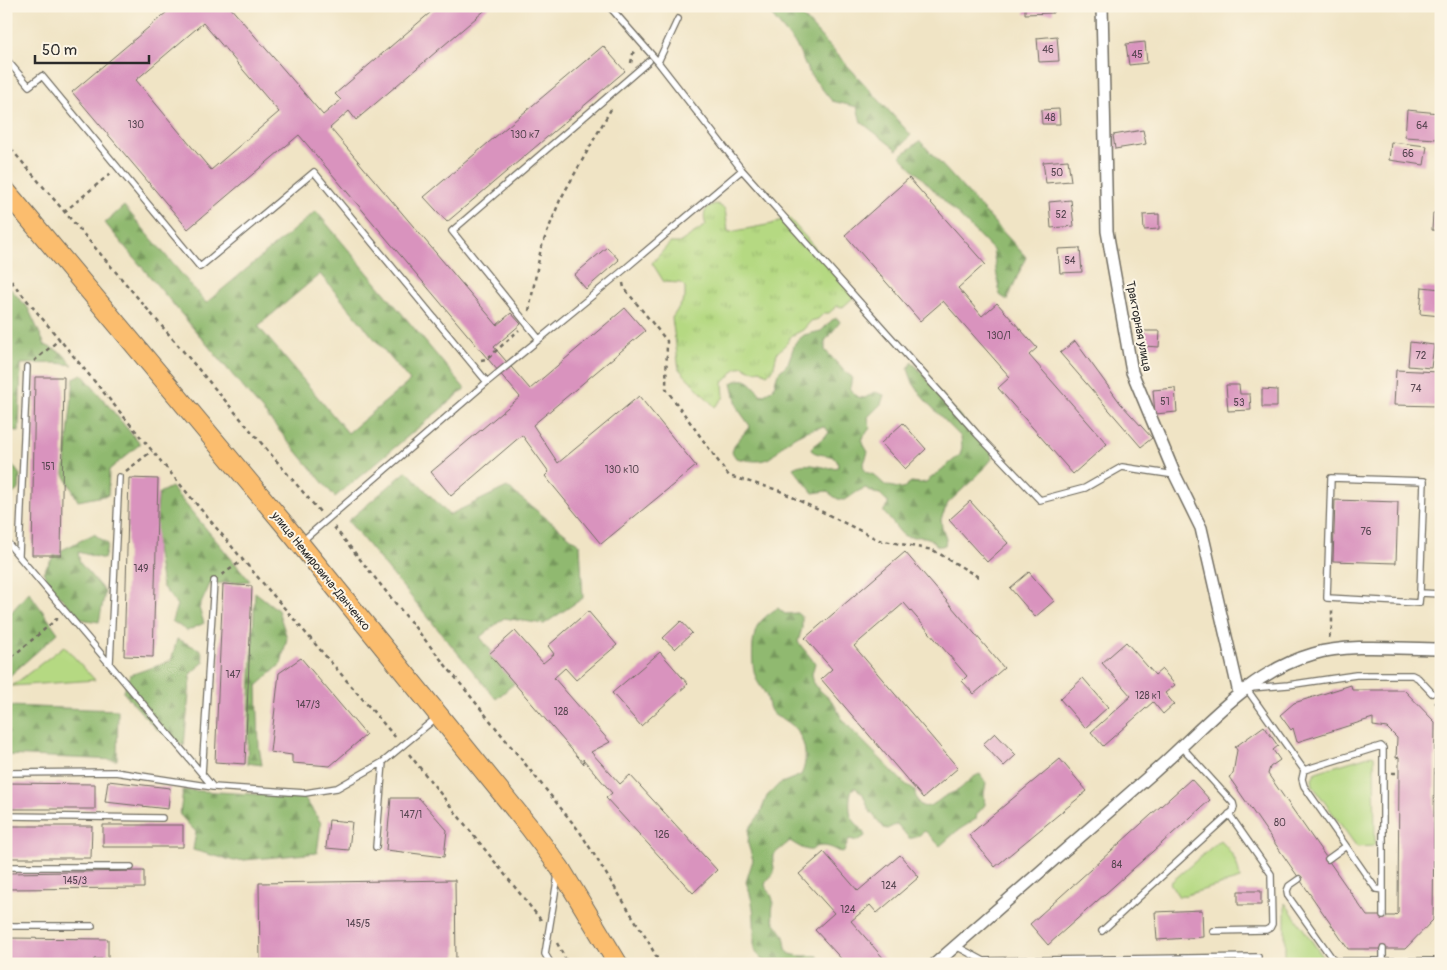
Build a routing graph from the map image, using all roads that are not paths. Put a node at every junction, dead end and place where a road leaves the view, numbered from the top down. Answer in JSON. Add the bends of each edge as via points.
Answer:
{"nodes":[{"id":1,"x":609,"y":6,"type":"edge"},
{"id":2,"x":1102,"y":6,"type":"edge"},
{"id":3,"x":678,"y":19,"type":"dead end"},
{"id":4,"x":6,"y":59,"type":"edge"},
{"id":5,"x":649,"y":61,"type":"dead end"},
{"id":6,"x":658,"y":62,"type":"junction"},
{"id":7,"x":742,"y":170,"type":"junction"},
{"id":8,"x":6,"y":191,"type":"edge"},
{"id":9,"x":539,"y":339,"type":"junction"},
{"id":10,"x":27,"y":367,"type":"road end"},
{"id":11,"x":487,"y":382,"type":"junction"},
{"id":12,"x":1175,"y":476,"type":"junction"},
{"id":13,"x":119,"y":477,"type":"road end"},
{"id":14,"x":6,"y":540,"type":"edge"},
{"id":15,"x":299,"y":543,"type":"junction"},
{"id":16,"x":18,"y":555,"type":"junction"},
{"id":17,"x":214,"y":581,"type":"road end"},
{"id":18,"x":1420,"y":593,"type":"junction"},
{"id":19,"x":1441,"y":594,"type":"edge"},
{"id":20,"x":1441,"y":649,"type":"edge"},
{"id":21,"x":110,"y":663,"type":"junction"},
{"id":22,"x":1243,"y":690,"type":"junction"},
{"id":23,"x":1432,"y":693,"type":"dead end"},
{"id":24,"x":440,"y":715,"type":"junction"},
{"id":25,"x":1182,"y":748,"type":"junction"},
{"id":26,"x":383,"y":762,"type":"junction"},
{"id":27,"x":1304,"y":770,"type":"junction"},
{"id":28,"x":6,"y":773,"type":"edge"},
{"id":29,"x":202,"y":774,"type":"junction"},
{"id":30,"x":213,"y":786,"type":"junction"},
{"id":31,"x":1229,"y":814,"type":"junction"},
{"id":32,"x":6,"y":816,"type":"edge"},
{"id":33,"x":162,"y":818,"type":"dead end"},
{"id":34,"x":1346,"y":846,"type":"junction"},
{"id":35,"x":376,"y":847,"type":"dead end"},
{"id":36,"x":1328,"y":859,"type":"dead end"},
{"id":37,"x":6,"y":867,"type":"edge"},
{"id":38,"x":131,"y":867,"type":"dead end"},
{"id":39,"x":560,"y":868,"type":"junction"},
{"id":40,"x":1299,"y":879,"type":"dead end"},
{"id":41,"x":1383,"y":890,"type":"junction"},
{"id":42,"x":1383,"y":916,"type":"dead end"},
{"id":43,"x":6,"y":926,"type":"edge"},
{"id":44,"x":92,"y":926,"type":"dead end"},
{"id":45,"x":1102,"y":931,"type":"dead end"},
{"id":46,"x":1213,"y":931,"type":"dead end"},
{"id":47,"x":956,"y":946,"type":"junction"},
{"id":48,"x":1383,"y":949,"type":"dead end"},
{"id":49,"x":1258,"y":957,"type":"dead end"},
{"id":50,"x":1138,"y":961,"type":"edge"},
{"id":51,"x":1441,"y":961,"type":"edge"},
{"id":52,"x":1042,"y":962,"type":"edge"},
{"id":53,"x":1383,"y":962,"type":"junction"},
{"id":54,"x":551,"y":964,"type":"edge"},
{"id":55,"x":618,"y":964,"type":"edge"},
{"id":56,"x":935,"y":964,"type":"edge"}],
"edges":[{"from":1,"to":6,"type":"lane"},
{"from":2,"to":12,"type":"street","name":"Тракторная улица","via":[[1107,231],[1132,372]]},
{"from":3,"to":6,"type":"lane"},
{"from":4,"to":11,"type":"lane","via":[[29,86],[42,76],[200,267],[314,172]]},
{"from":5,"to":9,"type":"lane","via":[[452,232]]},
{"from":6,"to":7,"type":"lane"},
{"from":7,"to":9,"type":"lane"},
{"from":7,"to":12,"type":"lane","via":[[977,434],[1040,500],[1085,488],[1122,467]]},
{"from":8,"to":15,"type":"main road","name":"улица Немировича-Данченко"},
{"from":9,"to":11,"type":"lane"},
{"from":10,"to":16,"type":"lane"},
{"from":11,"to":15,"type":"lane"},
{"from":12,"to":22,"type":"street","name":"Тракторная улица","via":[[1201,528]]},
{"from":13,"to":21,"type":"lane"},
{"from":14,"to":16,"type":"lane"},
{"from":15,"to":24,"type":"main road","name":"улица Немировича-Данченко"},
{"from":16,"to":21,"type":"lane"},
{"from":17,"to":29,"type":"lane"},
{"from":18,"to":18,"type":"lane","via":[[1419,602],[1327,598],[1332,478],[1424,481]]},
{"from":18,"to":19,"type":"lane"},
{"from":20,"to":22,"type":"street","via":[[1338,649],[1313,654],[1286,664]]},
{"from":21,"to":29,"type":"lane"},
{"from":22,"to":23,"type":"lane","via":[[1356,675],[1412,675]]},
{"from":22,"to":25,"type":"street"},
{"from":22,"to":27,"type":"lane"},
{"from":24,"to":26,"type":"lane"},
{"from":24,"to":39,"type":"main road","name":"улица Немировича-Данченко"},
{"from":25,"to":31,"type":"lane","via":[[1233,803]]},
{"from":25,"to":47,"type":"street"},
{"from":26,"to":30,"type":"lane","via":[[337,788],[305,793]]},
{"from":26,"to":35,"type":"lane"},
{"from":27,"to":34,"type":"lane","via":[[1304,786]]},
{"from":27,"to":41,"type":"lane","via":[[1380,746],[1383,748]]},
{"from":28,"to":30,"type":"lane","via":[[115,772]]},
{"from":29,"to":30,"type":"lane"},
{"from":31,"to":45,"type":"lane"},
{"from":31,"to":46,"type":"lane","via":[[1271,874],[1272,924],[1266,930]]},
{"from":32,"to":33,"type":"lane"},
{"from":34,"to":36,"type":"lane"},
{"from":34,"to":41,"type":"lane","via":[[1376,889]]},
{"from":37,"to":38,"type":"lane"},
{"from":39,"to":54,"type":"lane","via":[[545,954]]},
{"from":39,"to":55,"type":"main road","name":"улица Немировича-Данченко"},
{"from":40,"to":53,"type":"lane","via":[[1289,886],[1288,896],[1334,961]]},
{"from":41,"to":42,"type":"lane"},
{"from":43,"to":44,"type":"lane"},
{"from":47,"to":52,"type":"lane","via":[[982,961]]},
{"from":47,"to":56,"type":"street"},
{"from":48,"to":53,"type":"lane"},
{"from":49,"to":50,"type":"lane"},
{"from":50,"to":52,"type":"lane"},
{"from":51,"to":53,"type":"lane"}]}
